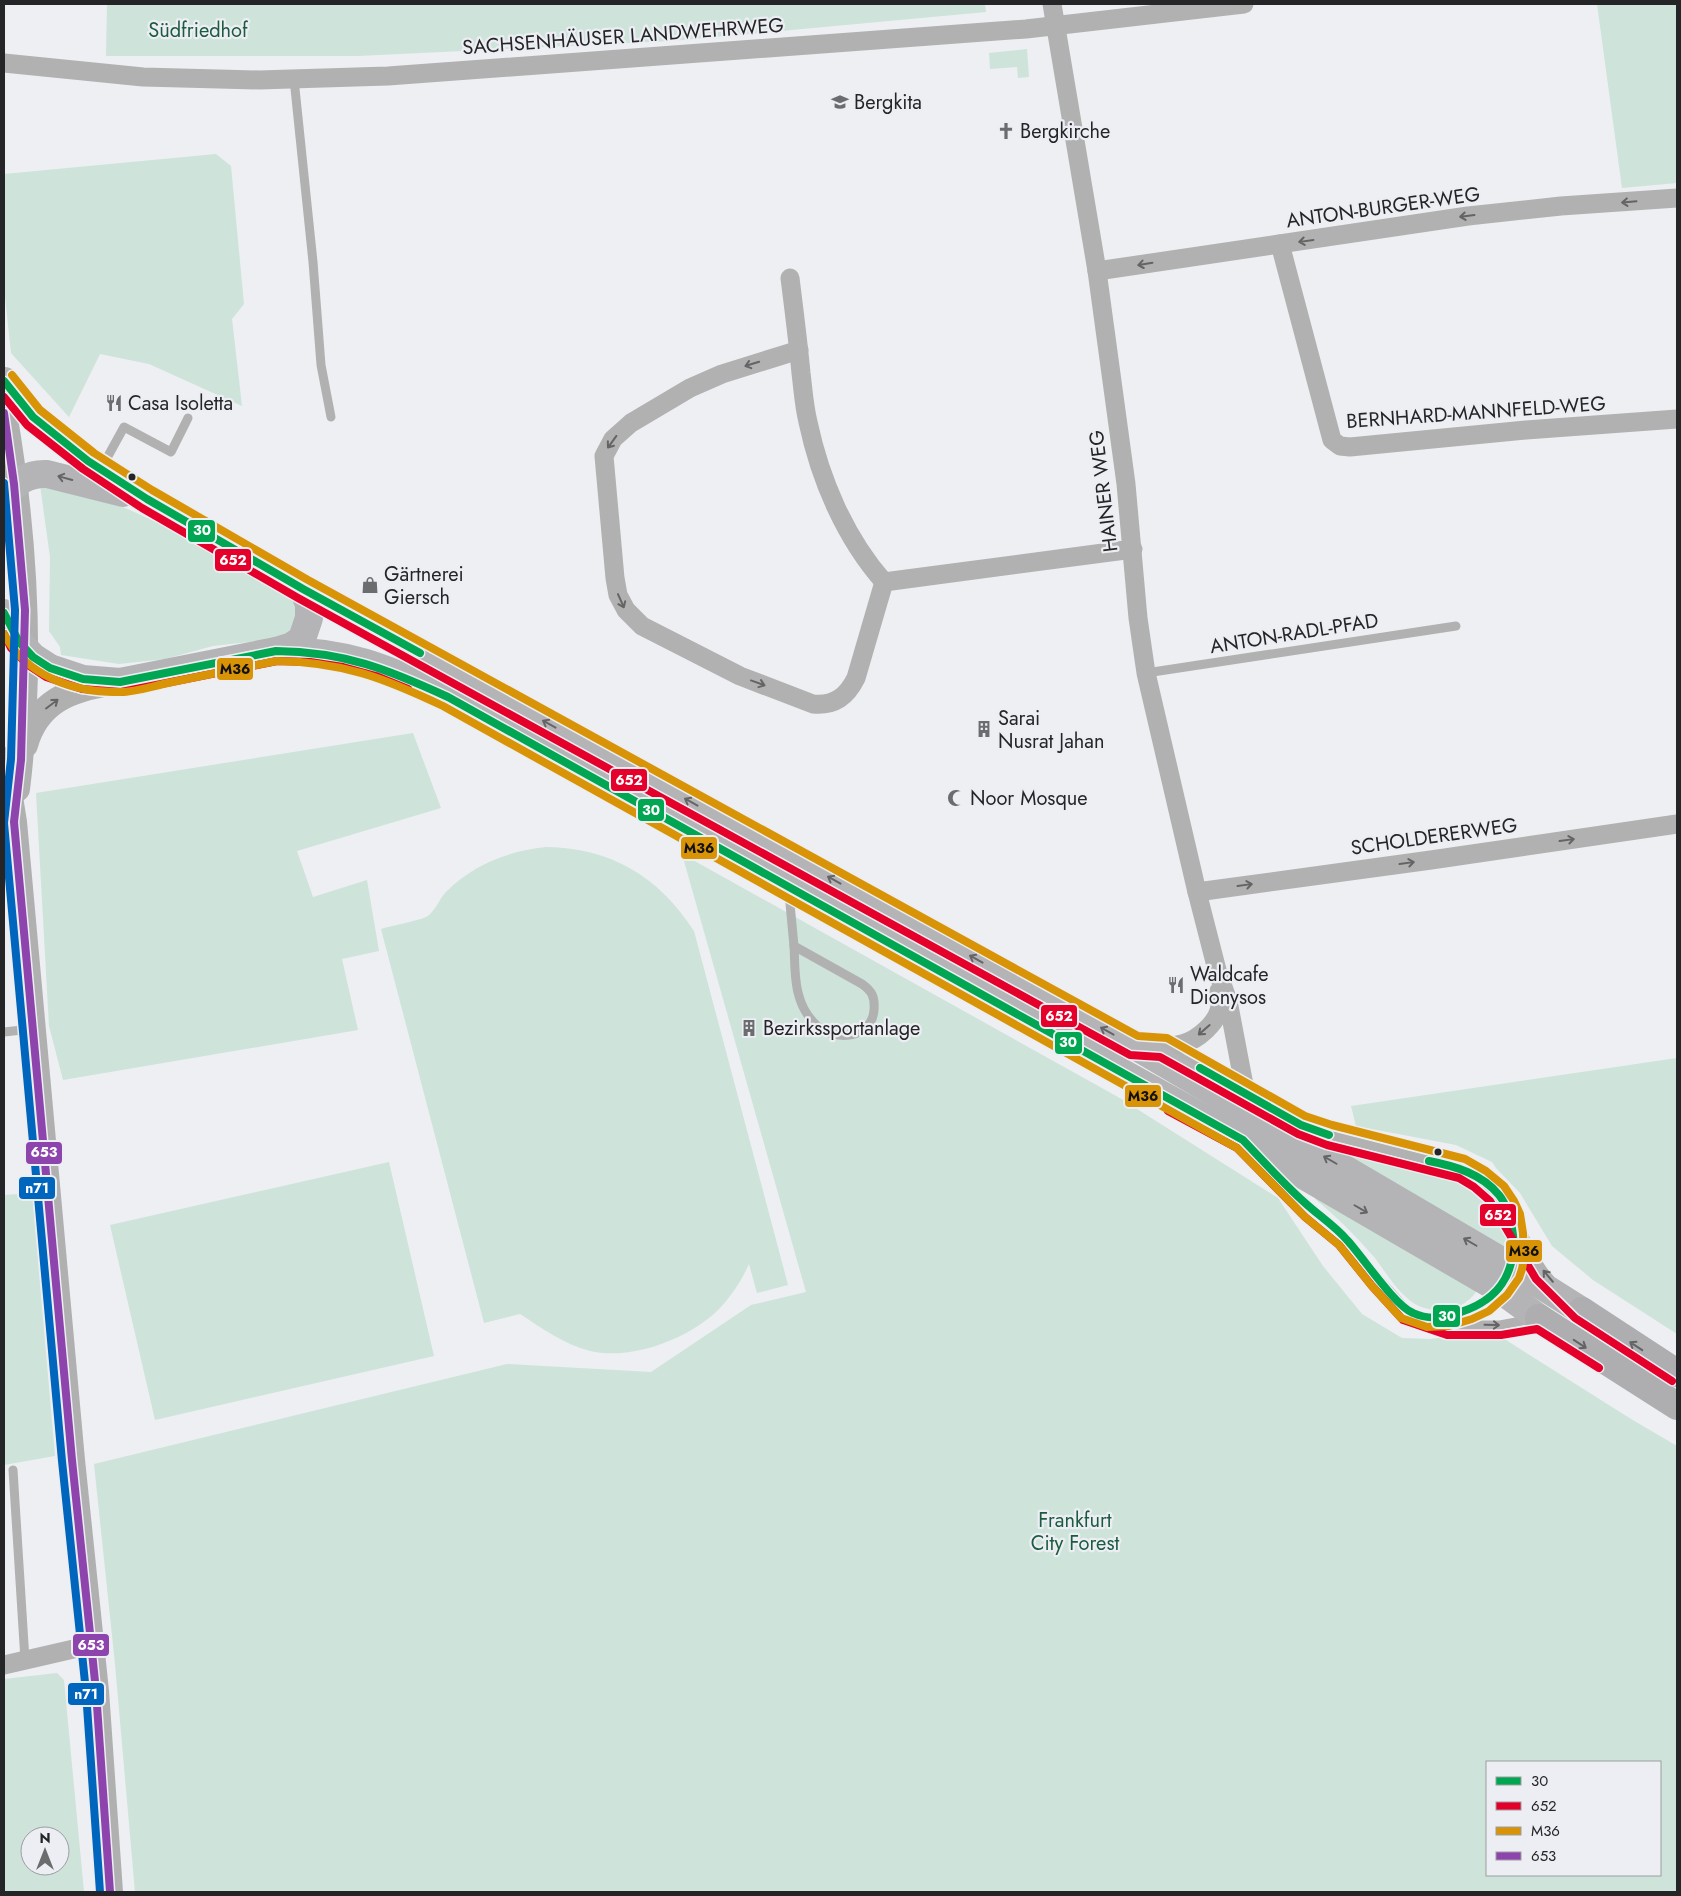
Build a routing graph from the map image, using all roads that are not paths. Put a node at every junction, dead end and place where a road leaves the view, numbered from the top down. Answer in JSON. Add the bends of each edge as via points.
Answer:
{"nodes":[{"id":1,"x":1052,"y":4,"type":"edge"},
{"id":2,"x":1244,"y":4,"type":"edge"},
{"id":3,"x":1055,"y":26,"type":"junction"},
{"id":4,"x":4,"y":63,"type":"edge"},
{"id":5,"x":294,"y":79,"type":"junction"},
{"id":6,"x":1677,"y":198,"type":"edge"},
{"id":7,"x":1280,"y":244,"type":"junction"},
{"id":8,"x":1097,"y":271,"type":"junction"},
{"id":9,"x":790,"y":278,"type":"dead end"},
{"id":10,"x":799,"y":350,"type":"junction"},
{"id":11,"x":4,"y":381,"type":"edge"},
{"id":12,"x":4,"y":412,"type":"edge"},
{"id":13,"x":331,"y":417,"type":"dead end"},
{"id":14,"x":188,"y":418,"type":"dead end"},
{"id":15,"x":1677,"y":419,"type":"edge"},
{"id":16,"x":100,"y":469,"type":"junction"},
{"id":17,"x":9,"y":490,"type":"edge"},
{"id":18,"x":146,"y":499,"type":"junction"},
{"id":19,"x":1133,"y":549,"type":"junction"},
{"id":20,"x":884,"y":582,"type":"junction"},
{"id":21,"x":303,"y":588,"type":"junction"},
{"id":22,"x":4,"y":613,"type":"edge"},
{"id":23,"x":1452,"y":626,"type":"dead end"},
{"id":24,"x":25,"y":650,"type":"junction"},
{"id":25,"x":276,"y":651,"type":"junction"},
{"id":26,"x":1146,"y":673,"type":"junction"},
{"id":27,"x":120,"y":682,"type":"junction"},
{"id":28,"x":12,"y":760,"type":"edge"},
{"id":29,"x":1677,"y":824,"type":"edge"},
{"id":30,"x":788,"y":888,"type":"junction"},
{"id":31,"x":1197,"y":892,"type":"junction"},
{"id":32,"x":794,"y":946,"type":"junction"},
{"id":33,"x":1218,"y":970,"type":"junction"},
{"id":34,"x":33,"y":1029,"type":"junction"},
{"id":35,"x":4,"y":1032,"type":"edge"},
{"id":36,"x":1135,"y":1046,"type":"junction"},
{"id":37,"x":1162,"y":1047,"type":"junction"},
{"id":38,"x":1244,"y":1085,"type":"dead end"},
{"id":39,"x":1243,"y":1140,"type":"junction"},
{"id":40,"x":1505,"y":1205,"type":"junction"},
{"id":41,"x":1505,"y":1278,"type":"junction"},
{"id":42,"x":1582,"y":1311,"type":"junction"},
{"id":43,"x":1427,"y":1317,"type":"junction"},
{"id":44,"x":1539,"y":1318,"type":"junction"},
{"id":45,"x":1677,"y":1373,"type":"edge"},
{"id":46,"x":1677,"y":1406,"type":"edge"},
{"id":47,"x":13,"y":1470,"type":"dead end"},
{"id":48,"x":91,"y":1645,"type":"junction"},
{"id":49,"x":25,"y":1660,"type":"junction"},
{"id":50,"x":4,"y":1665,"type":"edge"},
{"id":51,"x":110,"y":1892,"type":"edge"}],
"edges":[{"from":1,"to":3,"type":"street","name":"HAINER WEG"},
{"from":2,"to":3,"type":"street","name":"SACHSENHÄUSER LANDWEHRWEG"},
{"from":3,"to":5,"type":"street","name":"SACHSENHÄUSER LANDWEHRWEG","via":[[398,75]]},
{"from":3,"to":8,"type":"street","name":"HAINER WEG"},
{"from":4,"to":5,"type":"street","name":"SACHSENHÄUSER LANDWEHRWEG","via":[[143,77]]},
{"from":5,"to":13,"type":"lane","via":[[321,365]]},
{"from":6,"to":7,"type":"street","name":"ANTON-BURGER-WEG","one_way":true,"via":[[1468,216]]},
{"from":7,"to":8,"type":"street","name":"ANTON-BURGER-WEG","one_way":true},
{"from":7,"to":15,"type":"street","name":"BERNHARD-MANNFELD-WEG","via":[[1332,440],[1340,446]]},
{"from":8,"to":19,"type":"street","name":"HAINER WEG"},
{"from":9,"to":10,"type":"street"},
{"from":10,"to":20,"type":"street","via":[[808,421],[827,486],[855,542],[870,567]]},
{"from":10,"to":20,"type":"street","one_way":true,"via":[[722,374],[690,388],[631,423],[609,445],[604,456],[618,595],[626,610],[642,626],[740,676],[821,704],[837,701],[846,695],[856,678]]},
{"from":11,"to":16,"type":"main road","via":[[33,417]]},
{"from":12,"to":17,"type":"main road"},
{"from":14,"to":16,"type":"lane","via":[[170,452],[124,427]]},
{"from":16,"to":18,"type":"main road"},
{"from":18,"to":17,"type":"main road","one_way":true,"via":[[37,473]]},
{"from":17,"to":24,"type":"main road","via":[[25,610]]},
{"from":18,"to":21,"type":"main road"},
{"from":19,"to":20,"type":"street"},
{"from":19,"to":26,"type":"street","name":"HAINER WEG"},
{"from":21,"to":25,"type":"main road","via":[[309,604],[307,628],[302,639]]},
{"from":36,"to":21,"type":"main road","one_way":true},
{"from":22,"to":24,"type":"main road"},
{"from":23,"to":26,"type":"lane","name":"ANTON-RADL-PFAD"},
{"from":24,"to":27,"type":"main road","via":[[62,673],[82,679]]},
{"from":24,"to":28,"type":"main road"},
{"from":25,"to":27,"type":"main road"},
{"from":25,"to":30,"type":"main road","via":[[348,657],[403,676],[448,697]]},
{"from":26,"to":31,"type":"street","name":"HAINER WEG"},
{"from":28,"to":27,"type":"main road","one_way":true,"via":[[38,716],[49,705],[89,686]]},
{"from":28,"to":34,"type":"main road","via":[[14,822]]},
{"from":31,"to":29,"type":"street","name":"SCHOLDERERWEG","one_way":true},
{"from":30,"to":32,"type":"lane"},
{"from":30,"to":39,"type":"main road"},
{"from":31,"to":33,"type":"street","name":"HAINER WEG"},
{"from":32,"to":32,"type":"lane","via":[[799,997],[806,1013],[819,1027],[841,1036],[855,1035],[868,1026],[874,1016],[875,1000],[871,991]]},
{"from":33,"to":37,"type":"street","name":"HAINER WEG","one_way":true,"via":[[1220,1005],[1212,1023],[1183,1044]]},
{"from":33,"to":38,"type":"street","name":"HAINER WEG","via":[[1228,1000]]},
{"from":34,"to":35,"type":"lane"},
{"from":34,"to":48,"type":"main road"},
{"from":36,"to":37,"type":"street","name":"HAINER WEG"},
{"from":41,"to":36,"type":"main road","one_way":true},
{"from":37,"to":40,"type":"lane","via":[[1301,1125],[1328,1135],[1463,1169],[1498,1194]]},
{"from":39,"to":41,"type":"main road","one_way":true},
{"from":39,"to":43,"type":"lane","via":[[1312,1210],[1346,1238],[1408,1311]]},
{"from":40,"to":41,"type":"lane","via":[[1510,1216],[1514,1258]]},
{"from":42,"to":40,"type":"lane","one_way":true,"via":[[1544,1273]]},
{"from":41,"to":42,"type":"main road"},
{"from":41,"to":43,"type":"lane","via":[[1484,1302],[1468,1310]]},
{"from":41,"to":44,"type":"main road"},
{"from":45,"to":42,"type":"highway","one_way":true},
{"from":43,"to":44,"type":"lane","one_way":true,"via":[[1448,1325],[1500,1325]]},
{"from":44,"to":46,"type":"highway","one_way":true},
{"from":47,"to":49,"type":"lane"},
{"from":48,"to":49,"type":"street"},
{"from":48,"to":51,"type":"main road"},
{"from":49,"to":50,"type":"street"}]}
